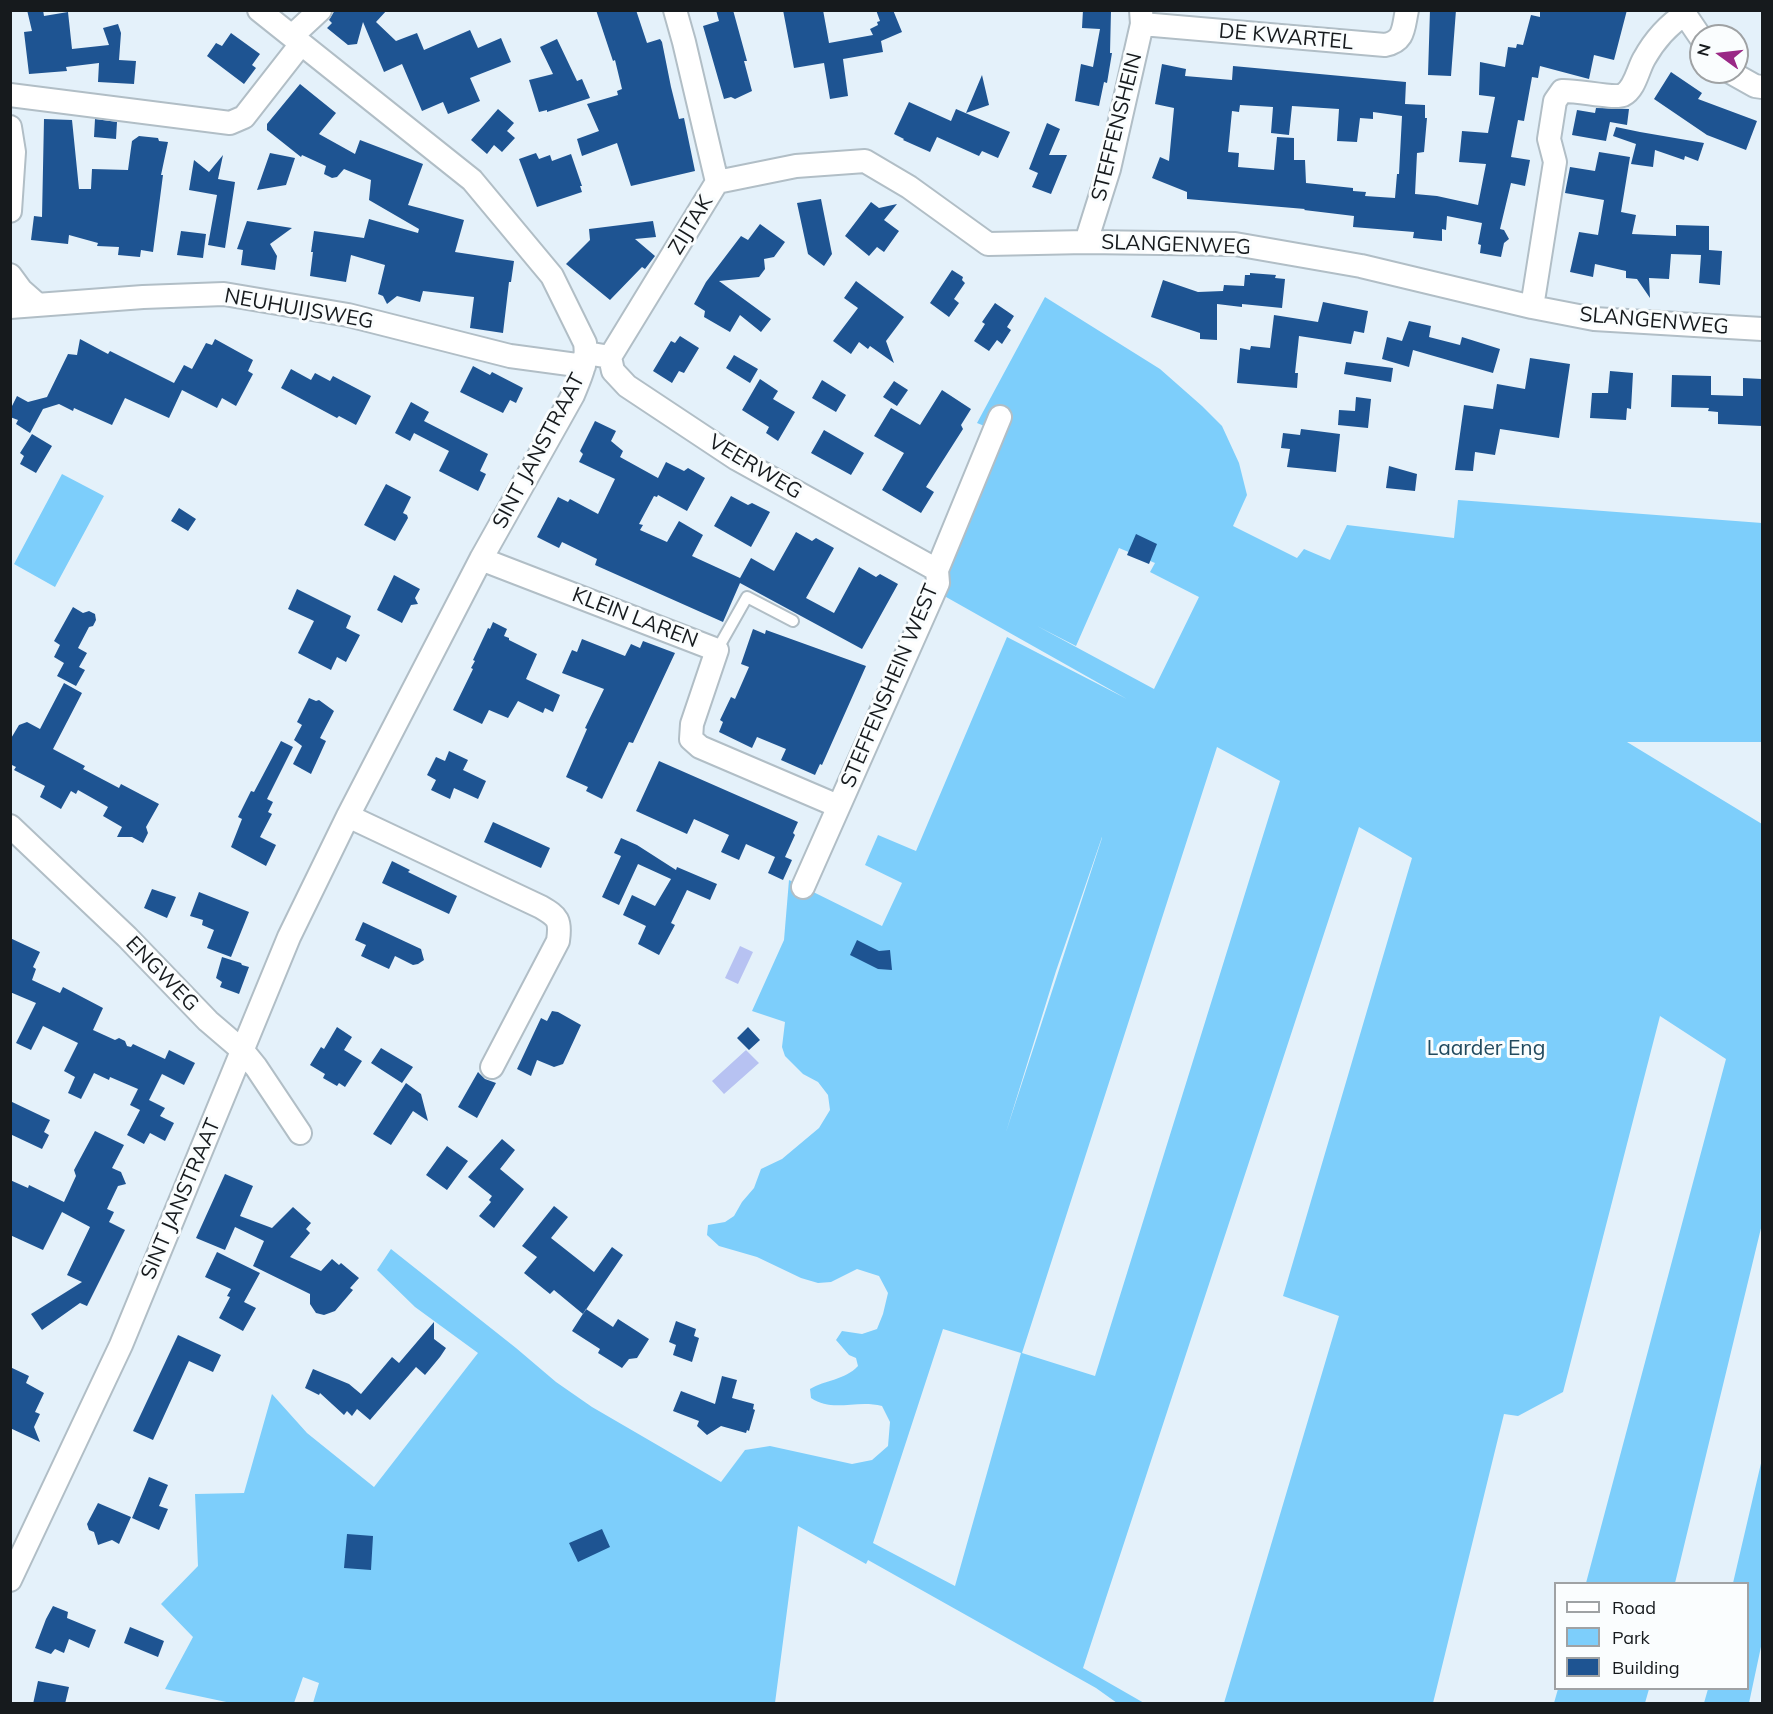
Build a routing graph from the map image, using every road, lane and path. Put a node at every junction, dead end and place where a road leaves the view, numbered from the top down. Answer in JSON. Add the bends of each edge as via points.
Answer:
{"nodes":[{"id":1,"x":259,"y":10,"type":"edge"},
{"id":2,"x":320,"y":10,"type":"edge"},
{"id":3,"x":675,"y":10,"type":"edge"},
{"id":4,"x":1407,"y":10,"type":"edge"},
{"id":5,"x":1684,"y":12,"type":"edge"},
{"id":6,"x":1141,"y":17,"type":"edge"},
{"id":7,"x":296,"y":40,"type":"junction"},
{"id":8,"x":10,"y":95,"type":"edge"},
{"id":9,"x":10,"y":127,"type":"edge"},
{"id":10,"x":717,"y":182,"type":"junction"},
{"id":11,"x":10,"y":211,"type":"edge"},
{"id":12,"x":1086,"y":242,"type":"junction"},
{"id":13,"x":10,"y":275,"type":"edge"},
{"id":14,"x":39,"y":305,"type":"junction"},
{"id":15,"x":1532,"y":307,"type":"junction"},
{"id":16,"x":10,"y":308,"type":"edge"},
{"id":17,"x":1762,"y":329,"type":"edge"},
{"id":18,"x":610,"y":357,"type":"junction"},
{"id":19,"x":585,"y":360,"type":"junction"},
{"id":20,"x":1000,"y":417,"type":"dead end"},
{"id":21,"x":481,"y":559,"type":"junction"},
{"id":22,"x":943,"y":581,"type":"junction"},
{"id":23,"x":794,"y":621,"type":"dead end"},
{"id":24,"x":717,"y":650,"type":"junction"},
{"id":25,"x":838,"y":807,"type":"junction"},
{"id":26,"x":348,"y":816,"type":"junction"},
{"id":27,"x":10,"y":826,"type":"edge"},
{"id":28,"x":803,"y":887,"type":"dead end"},
{"id":29,"x":243,"y":1051,"type":"junction"},
{"id":30,"x":492,"y":1067,"type":"dead end"},
{"id":31,"x":300,"y":1133,"type":"dead end"},
{"id":32,"x":10,"y":1580,"type":"edge"}],
"edges":[{"from":1,"to":7,"type":"street","name":"SINT JANSTRAAT"},
{"from":2,"to":7,"type":"street"},
{"from":3,"to":10,"type":"street","name":"ZIJTAK"},
{"from":4,"to":6,"type":"street","name":"DE KWARTEL","via":[[1401,35],[1395,43],[1385,45]]},
{"from":5,"to":15,"type":"street","via":[[1644,58],[1631,88],[1623,95],[1562,92],[1555,101],[1549,139],[1555,162]]},
{"from":6,"to":12,"type":"street","name":"STEFFENSHEIN","via":[[1109,169]]},
{"from":7,"to":8,"type":"street","via":[[244,117],[230,123]]},
{"from":7,"to":19,"type":"street","name":"SINT JANSTRAAT","via":[[472,180],[552,276],[585,343]]},
{"from":9,"to":11,"type":"street","via":[[14,152]]},
{"from":10,"to":12,"type":"street","name":"SLANGENWEG","via":[[796,166],[865,161],[909,187],[995,252]]},
{"from":10,"to":18,"type":"street","name":"ZIJTAK"},
{"from":12,"to":15,"type":"street","name":"SLANGENWEG","via":[[1235,244],[1362,266]]},
{"from":13,"to":14,"type":"street"},
{"from":14,"to":16,"type":"street","name":"NEUHUIJSWEG"},
{"from":14,"to":19,"type":"street","name":"NEUHUIJSWEG","via":[[224,294],[348,315],[510,356]]},
{"from":15,"to":17,"type":"street","name":"SLANGENWEG","via":[[1594,319]]},
{"from":18,"to":19,"type":"street"},
{"from":18,"to":22,"type":"street","name":"VEERWEG","via":[[612,371],[627,386],[737,459]]},
{"from":19,"to":21,"type":"street","name":"SINT JANSTRAAT","via":[[573,396]]},
{"from":20,"to":22,"type":"street","name":"STEFFENSHEIN WEST"},
{"from":21,"to":24,"type":"street","name":"KLEIN LAREN"},
{"from":21,"to":26,"type":"street","name":"SINT JANSTRAAT"},
{"from":22,"to":25,"type":"street","name":"STEFFENSHEIN WEST"},
{"from":23,"to":24,"type":"lane","via":[[747,597]]},
{"from":24,"to":25,"type":"street","name":"KLEIN LAREN","via":[[692,724],[691,739],[700,747]]},
{"from":25,"to":28,"type":"street","name":"STEFFENSHEIN WEST"},
{"from":26,"to":29,"type":"street","name":"SINT JANSTRAAT","via":[[289,937]]},
{"from":26,"to":30,"type":"street","via":[[540,907],[557,920],[558,941]]},
{"from":27,"to":29,"type":"street","name":"ENGWEG"},
{"from":29,"to":31,"type":"street","name":"ENGWEG"},
{"from":29,"to":32,"type":"street","name":"SINT JANSTRAAT","via":[[121,1345]]}]}
